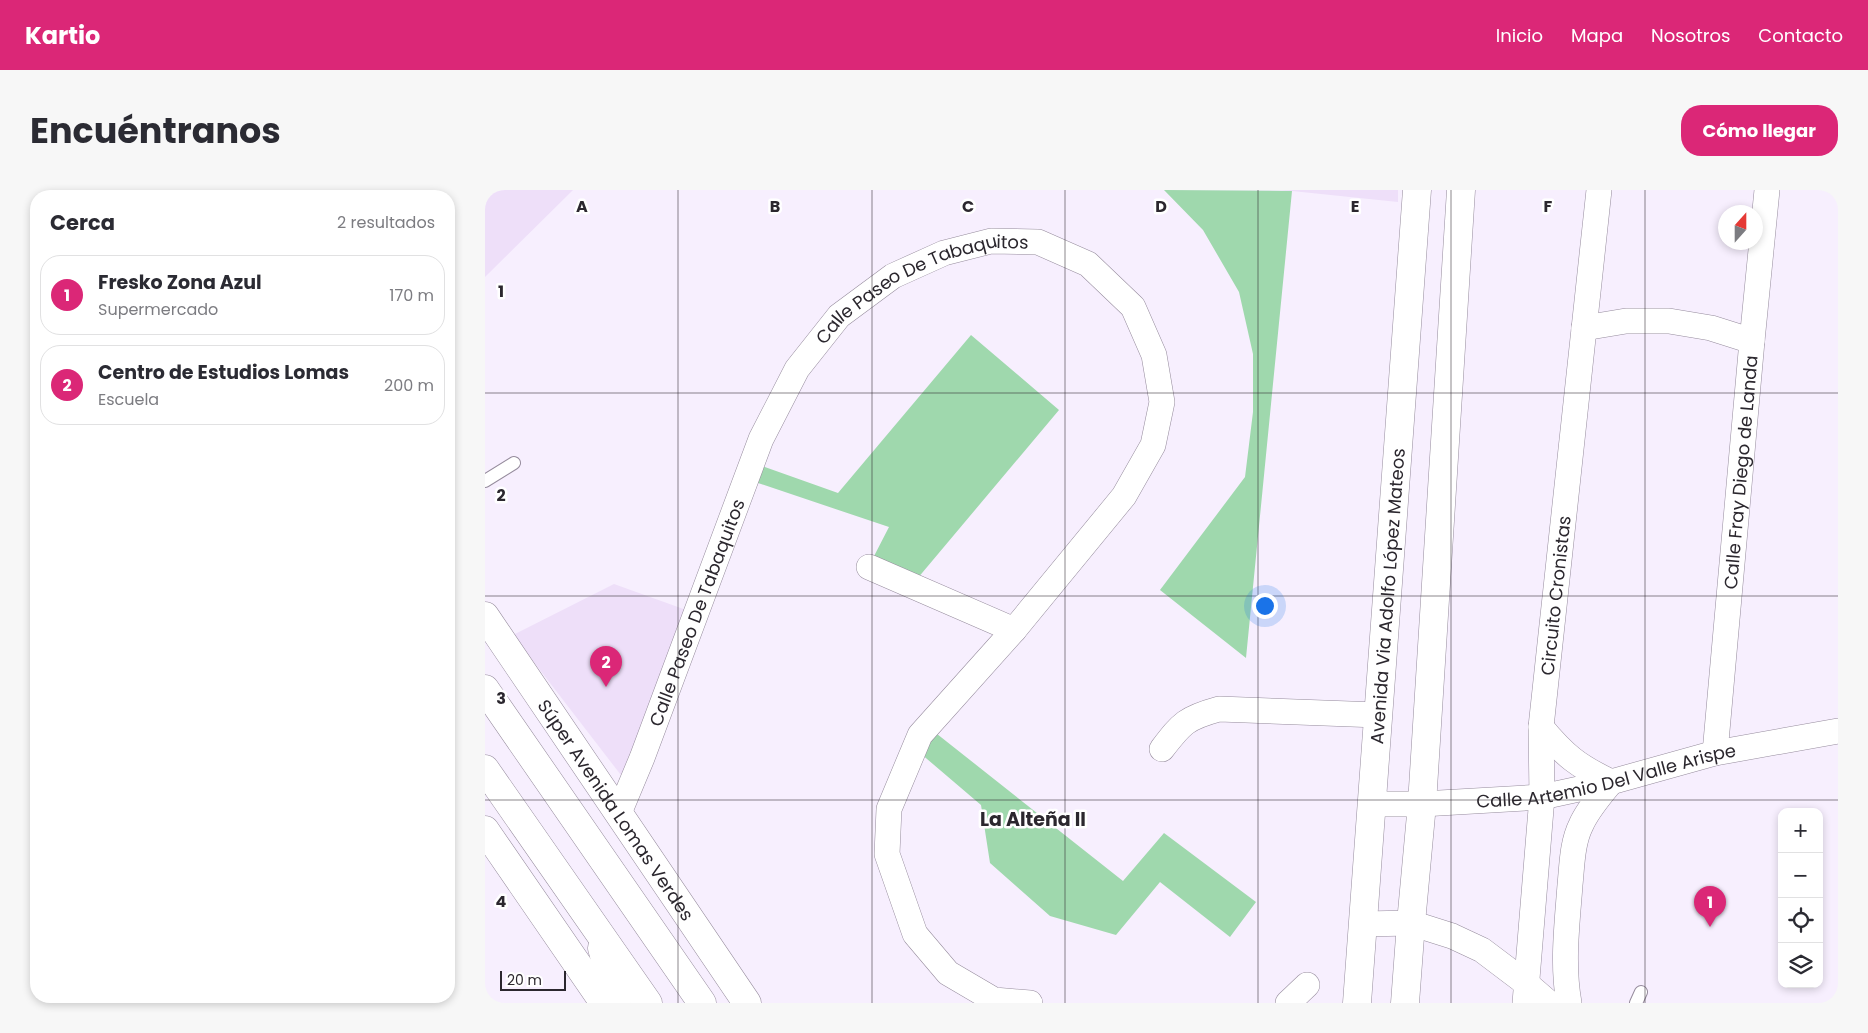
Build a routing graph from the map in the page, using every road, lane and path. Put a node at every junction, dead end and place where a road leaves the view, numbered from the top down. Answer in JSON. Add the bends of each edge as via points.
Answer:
{"nodes":[{"id":1,"x":1417,"y":190,"type":"edge"},
{"id":2,"x":1461,"y":190,"type":"edge"},
{"id":3,"x":1599,"y":190,"type":"edge"},
{"id":4,"x":1767,"y":190,"type":"edge"},
{"id":5,"x":1584,"y":328,"type":"junction"},
{"id":6,"x":1752,"y":341,"type":"junction"},
{"id":7,"x":514,"y":463,"type":"dead end"},
{"id":8,"x":485,"y":481,"type":"edge"},
{"id":9,"x":869,"y":567,"type":"dead end"},
{"id":10,"x":485,"y":616,"type":"edge"},
{"id":11,"x":1013,"y":630,"type":"junction"},
{"id":12,"x":485,"y":689,"type":"edge"},
{"id":13,"x":1378,"y":715,"type":"junction"},
{"id":14,"x":1541,"y":727,"type":"junction"},
{"id":15,"x":1838,"y":732,"type":"edge"},
{"id":16,"x":1162,"y":749,"type":"dead end"},
{"id":17,"x":1715,"y":753,"type":"junction"},
{"id":18,"x":485,"y":769,"type":"edge"},
{"id":19,"x":1611,"y":782,"type":"junction"},
{"id":20,"x":1542,"y":797,"type":"junction"},
{"id":21,"x":1373,"y":804,"type":"junction"},
{"id":22,"x":1422,"y":804,"type":"junction"},
{"id":23,"x":619,"y":813,"type":"junction"},
{"id":24,"x":485,"y":830,"type":"edge"},
{"id":25,"x":1411,"y":923,"type":"junction"},
{"id":26,"x":1364,"y":924,"type":"junction"},
{"id":27,"x":597,"y":930,"type":"junction"},
{"id":28,"x":948,"y":973,"type":"junction"},
{"id":29,"x":1307,"y":985,"type":"dead end"},
{"id":30,"x":1526,"y":994,"type":"edge"},
{"id":31,"x":604,"y":1003,"type":"edge"},
{"id":32,"x":617,"y":1003,"type":"edge"},
{"id":33,"x":648,"y":1003,"type":"edge"},
{"id":34,"x":702,"y":1003,"type":"edge"},
{"id":35,"x":747,"y":1003,"type":"edge"},
{"id":36,"x":980,"y":1003,"type":"edge"},
{"id":37,"x":1030,"y":1003,"type":"edge"},
{"id":38,"x":1288,"y":1003,"type":"edge"},
{"id":39,"x":1357,"y":1003,"type":"edge"},
{"id":40,"x":1405,"y":1003,"type":"edge"},
{"id":41,"x":1549,"y":1003,"type":"edge"},
{"id":42,"x":1569,"y":1003,"type":"edge"}],
"edges":[{"from":1,"to":13,"type":"main road","name":"Avenida Via Adolfo López Mateos"},
{"from":2,"to":22,"type":"main road"},
{"from":3,"to":5,"type":"street","name":"Circuito Cronistas"},
{"from":4,"to":6,"type":"street","name":"Calle Fray Diego de Landa"},
{"from":5,"to":6,"type":"street","via":[[1626,321],[1669,322],[1711,328]]},
{"from":5,"to":14,"type":"street","name":"Circuito Cronistas"},
{"from":6,"to":17,"type":"street","name":"Calle Fray Diego de Landa"},
{"from":7,"to":8,"type":"lane"},
{"from":9,"to":11,"type":"street"},
{"from":10,"to":23,"type":"main road","name":"Súper Avenida Lomas Verdes"},
{"from":11,"to":23,"type":"street","name":"Calle Paseo De Tabaquitos","via":[[1124,496],[1153,445],[1162,402],[1154,355],[1133,307],[1094,270],[1038,242],[991,241],[944,253],[893,276],[839,316],[797,369],[761,439]]},
{"from":11,"to":28,"type":"street","name":"Calle Paseo De Tabaquitos","via":[[920,735],[889,810],[887,854],[915,934]]},
{"from":12,"to":34,"type":"main road"},
{"from":13,"to":16,"type":"street","via":[[1219,709],[1197,715],[1178,727]]},
{"from":13,"to":21,"type":"main road","name":"Avenida Via Adolfo López Mateos"},
{"from":14,"to":19,"type":"street","via":[[1560,750],[1584,769]]},
{"from":14,"to":20,"type":"street","name":"Circuito Cronistas"},
{"from":15,"to":17,"type":"street","name":"Calle Artemio Del Valle Arispe"},
{"from":17,"to":19,"type":"street","name":"Calle Artemio Del Valle Arispe"},
{"from":18,"to":27,"type":"main road"},
{"from":19,"to":20,"type":"street","name":"Calle Artemio Del Valle Arispe"},
{"from":19,"to":42,"type":"street","via":[[1590,809],[1573,850],[1565,951]]},
{"from":20,"to":22,"type":"street","name":"Calle Artemio Del Valle Arispe"},
{"from":20,"to":30,"type":"street","name":"Circuito Cronistas"},
{"from":21,"to":22,"type":"street","name":"Calle Artemio Del Valle Arispe"},
{"from":21,"to":26,"type":"main road","name":"Avenida Via Adolfo López Mateos"},
{"from":22,"to":25,"type":"main road"},
{"from":23,"to":35,"type":"main road","name":"Súper Avenida Lomas Verdes"},
{"from":24,"to":31,"type":"main road"},
{"from":25,"to":26,"type":"street"},
{"from":25,"to":30,"type":"street","via":[[1483,950]]},
{"from":25,"to":40,"type":"main road"},
{"from":26,"to":39,"type":"main road","name":"Avenida Via Adolfo López Mateos"},
{"from":27,"to":32,"type":"main road"},
{"from":27,"to":33,"type":"main road"},
{"from":28,"to":36,"type":"lane"},
{"from":28,"to":37,"type":"street","name":"Calle Paseo De Tabaquitos","via":[[994,1000]]},
{"from":29,"to":38,"type":"street"},
{"from":30,"to":41,"type":"street"}]}
